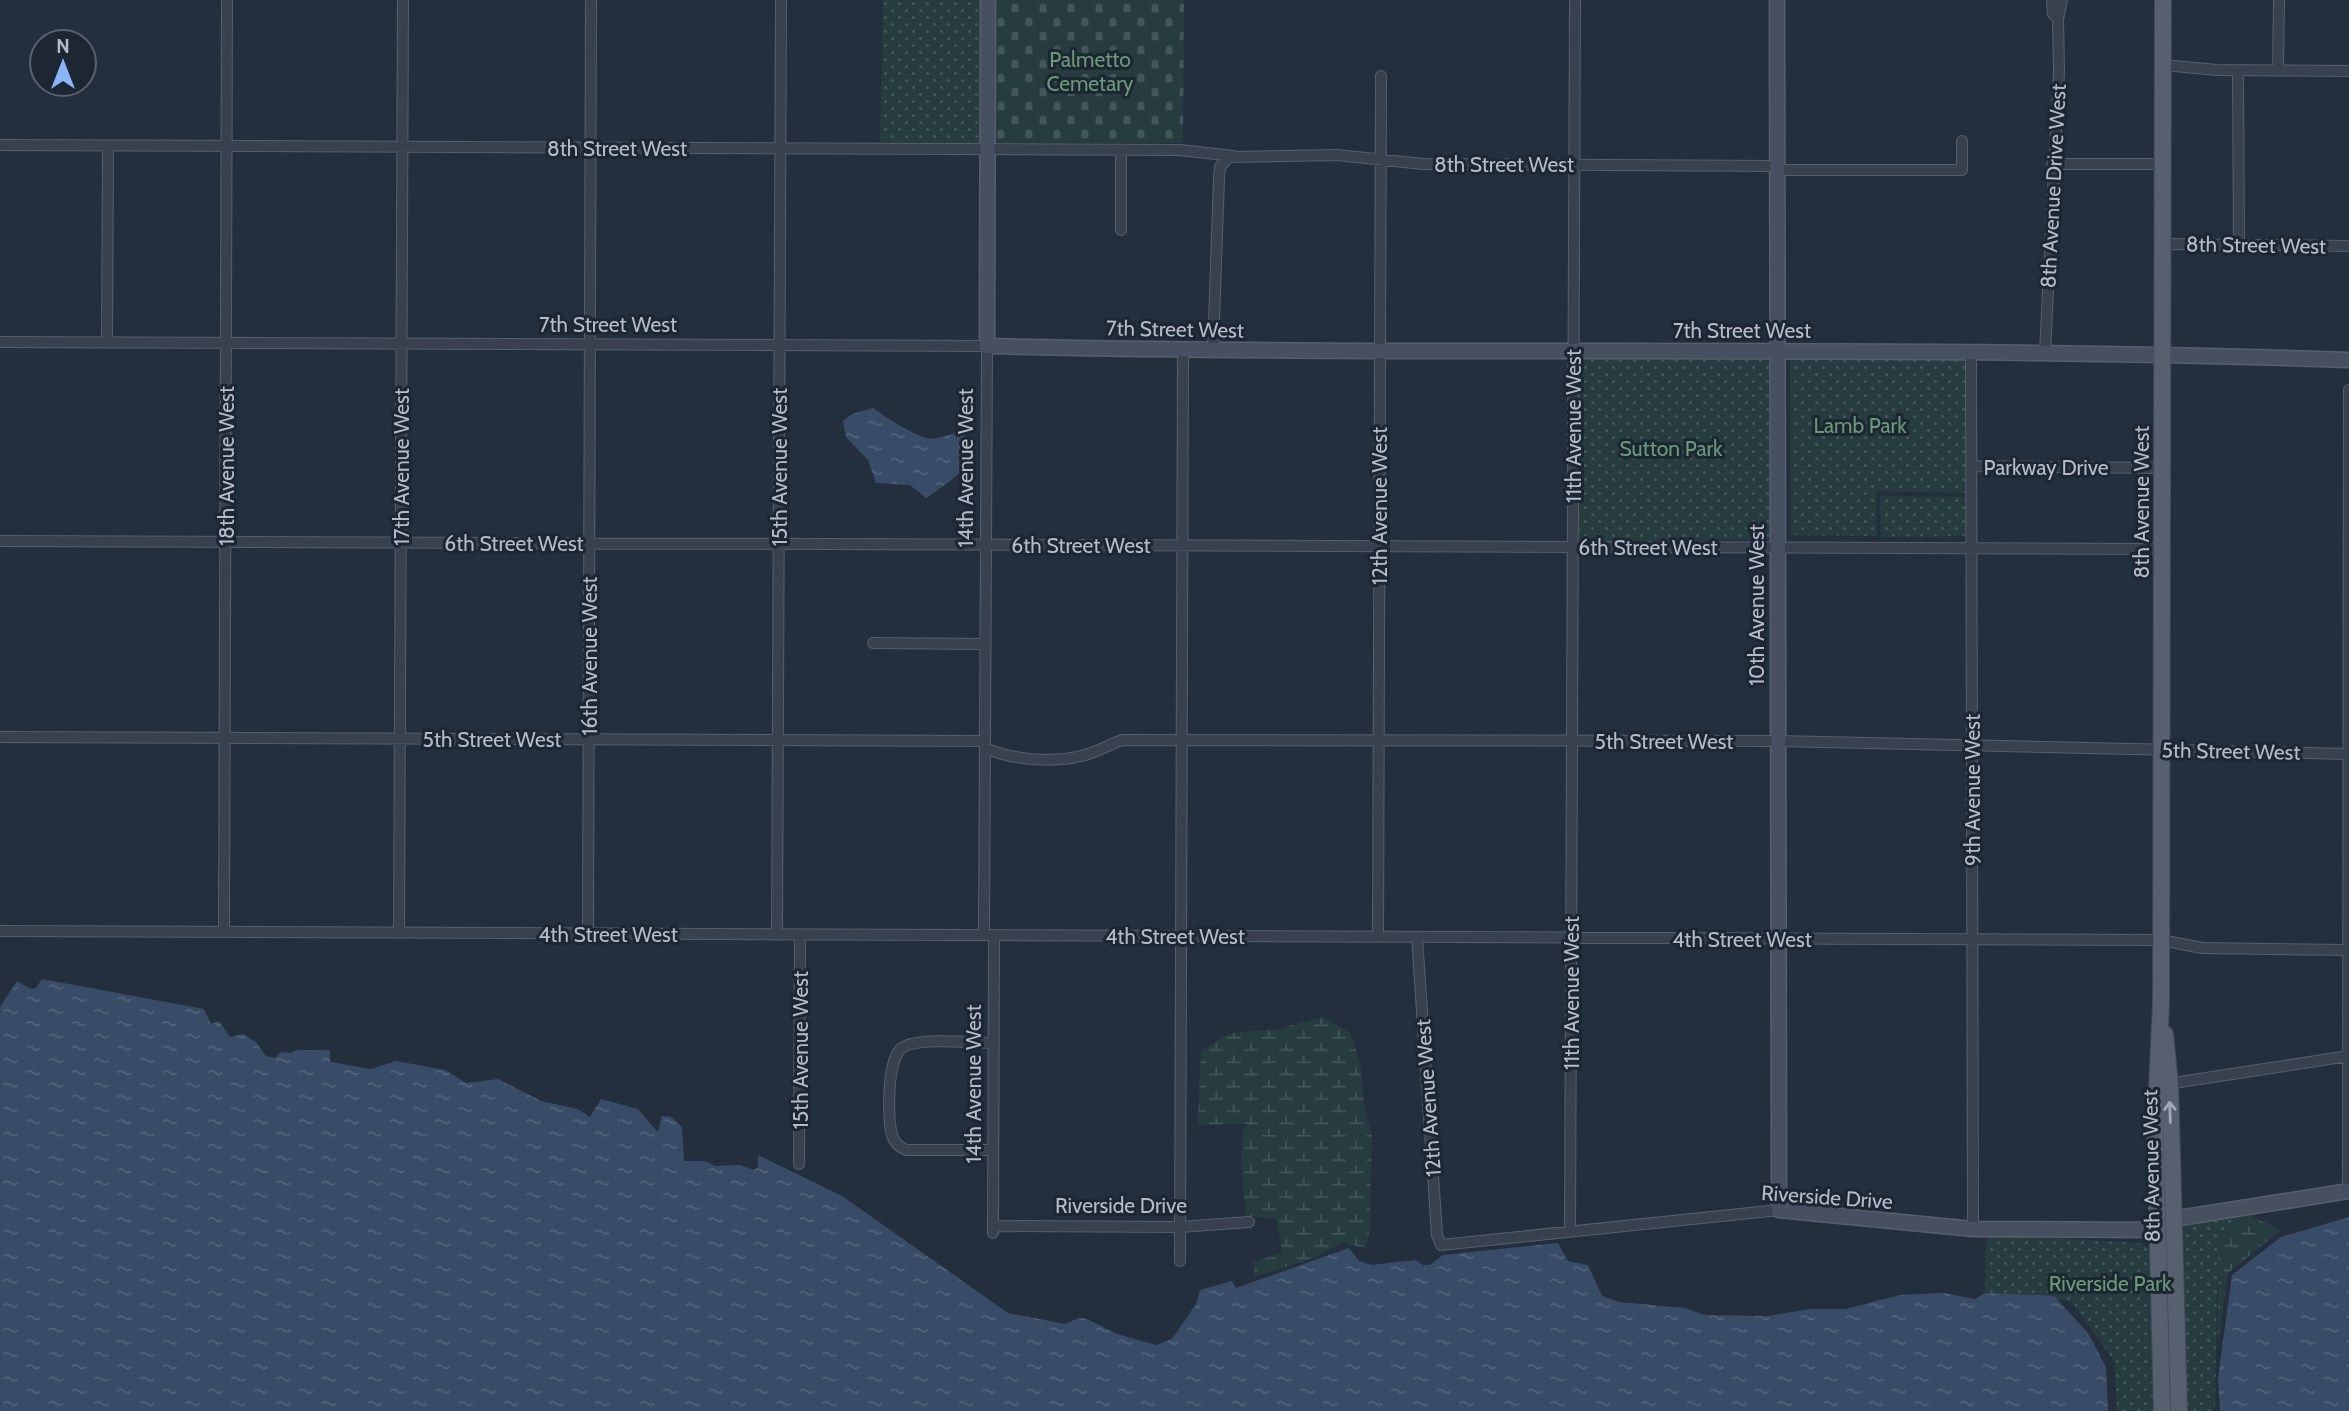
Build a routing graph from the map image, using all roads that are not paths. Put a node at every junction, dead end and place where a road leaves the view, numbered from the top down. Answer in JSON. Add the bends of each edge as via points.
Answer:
{"nodes":[{"id":1,"x":228,"y":0,"type":"edge"},
{"id":2,"x":403,"y":0,"type":"edge"},
{"id":3,"x":591,"y":0,"type":"edge"},
{"id":4,"x":781,"y":0,"type":"edge"},
{"id":5,"x":988,"y":0,"type":"edge"},
{"id":6,"x":1575,"y":0,"type":"edge"},
{"id":7,"x":1777,"y":0,"type":"edge"},
{"id":8,"x":2052,"y":0,"type":"edge"},
{"id":9,"x":2063,"y":0,"type":"edge"},
{"id":10,"x":2163,"y":0,"type":"edge"},
{"id":11,"x":2279,"y":0,"type":"edge"},
{"id":12,"x":2057,"y":19,"type":"junction"},
{"id":13,"x":2163,"y":65,"type":"junction"},
{"id":14,"x":2238,"y":70,"type":"junction"},
{"id":15,"x":2278,"y":70,"type":"junction"},
{"id":16,"x":2349,"y":71,"type":"edge"},
{"id":17,"x":1381,"y":76,"type":"dead end"},
{"id":18,"x":1962,"y":141,"type":"dead end"},
{"id":19,"x":0,"y":145,"type":"edge"},
{"id":20,"x":108,"y":146,"type":"junction"},
{"id":21,"x":227,"y":146,"type":"junction"},
{"id":22,"x":402,"y":147,"type":"junction"},
{"id":23,"x":591,"y":148,"type":"junction"},
{"id":24,"x":780,"y":149,"type":"junction"},
{"id":25,"x":987,"y":149,"type":"junction"},
{"id":26,"x":1121,"y":150,"type":"junction"},
{"id":27,"x":1231,"y":156,"type":"junction"},
{"id":28,"x":1381,"y":160,"type":"junction"},
{"id":29,"x":1574,"y":164,"type":"junction"},
{"id":30,"x":2052,"y":164,"type":"junction"},
{"id":31,"x":2162,"y":164,"type":"junction"},
{"id":32,"x":1776,"y":168,"type":"junction"},
{"id":33,"x":1121,"y":230,"type":"dead end"},
{"id":34,"x":2163,"y":244,"type":"junction"},
{"id":35,"x":2239,"y":245,"type":"junction"},
{"id":36,"x":2349,"y":246,"type":"edge"},
{"id":37,"x":0,"y":342,"type":"edge"},
{"id":38,"x":107,"y":342,"type":"junction"},
{"id":39,"x":226,"y":343,"type":"junction"},
{"id":40,"x":402,"y":344,"type":"junction"},
{"id":41,"x":590,"y":344,"type":"junction"},
{"id":42,"x":779,"y":345,"type":"junction"},
{"id":43,"x":986,"y":346,"type":"junction"},
{"id":44,"x":1183,"y":351,"type":"junction"},
{"id":45,"x":1213,"y":351,"type":"junction"},
{"id":46,"x":1380,"y":351,"type":"junction"},
{"id":47,"x":1574,"y":351,"type":"junction"},
{"id":48,"x":1777,"y":351,"type":"junction"},
{"id":49,"x":1971,"y":351,"type":"junction"},
{"id":50,"x":2045,"y":352,"type":"junction"},
{"id":51,"x":2162,"y":353,"type":"junction"},
{"id":52,"x":2349,"y":360,"type":"edge"},
{"id":53,"x":2349,"y":390,"type":"edge"},
{"id":54,"x":1972,"y":466,"type":"junction"},
{"id":55,"x":2162,"y":468,"type":"junction"},
{"id":56,"x":2349,"y":534,"type":"edge"},
{"id":57,"x":0,"y":541,"type":"edge"},
{"id":58,"x":225,"y":541,"type":"junction"},
{"id":59,"x":401,"y":542,"type":"junction"},
{"id":60,"x":589,"y":543,"type":"junction"},
{"id":61,"x":779,"y":544,"type":"junction"},
{"id":62,"x":986,"y":545,"type":"junction"},
{"id":63,"x":1182,"y":545,"type":"junction"},
{"id":64,"x":1379,"y":546,"type":"junction"},
{"id":65,"x":1573,"y":547,"type":"junction"},
{"id":66,"x":1776,"y":548,"type":"junction"},
{"id":67,"x":1972,"y":549,"type":"junction"},
{"id":68,"x":2162,"y":549,"type":"junction"},
{"id":69,"x":873,"y":643,"type":"dead end"},
{"id":70,"x":985,"y":644,"type":"junction"},
{"id":71,"x":0,"y":737,"type":"edge"},
{"id":72,"x":224,"y":738,"type":"junction"},
{"id":73,"x":400,"y":739,"type":"junction"},
{"id":74,"x":588,"y":739,"type":"junction"},
{"id":75,"x":778,"y":740,"type":"junction"},
{"id":76,"x":1182,"y":740,"type":"junction"},
{"id":77,"x":1378,"y":741,"type":"junction"},
{"id":78,"x":1572,"y":741,"type":"junction"},
{"id":79,"x":1778,"y":741,"type":"junction"},
{"id":80,"x":1973,"y":743,"type":"junction"},
{"id":81,"x":985,"y":744,"type":"junction"},
{"id":82,"x":2161,"y":750,"type":"junction"},
{"id":83,"x":2348,"y":754,"type":"edge"},
{"id":84,"x":0,"y":931,"type":"edge"},
{"id":85,"x":224,"y":932,"type":"junction"},
{"id":86,"x":399,"y":933,"type":"junction"},
{"id":87,"x":587,"y":934,"type":"junction"},
{"id":88,"x":777,"y":935,"type":"junction"},
{"id":89,"x":800,"y":935,"type":"junction"},
{"id":90,"x":989,"y":935,"type":"junction"},
{"id":91,"x":1181,"y":936,"type":"junction"},
{"id":92,"x":1378,"y":937,"type":"junction"},
{"id":93,"x":1417,"y":937,"type":"junction"},
{"id":94,"x":1571,"y":938,"type":"junction"},
{"id":95,"x":1779,"y":939,"type":"junction"},
{"id":96,"x":1972,"y":940,"type":"junction"},
{"id":97,"x":2161,"y":940,"type":"junction"},
{"id":98,"x":2348,"y":950,"type":"edge"},
{"id":99,"x":994,"y":1043,"type":"junction"},
{"id":100,"x":2348,"y":1056,"type":"edge"},
{"id":101,"x":2163,"y":1085,"type":"junction"},
{"id":102,"x":2155,"y":1131,"type":"junction"},
{"id":103,"x":993,"y":1150,"type":"junction"},
{"id":104,"x":799,"y":1164,"type":"dead end"},
{"id":105,"x":2348,"y":1191,"type":"edge"},
{"id":106,"x":1779,"y":1210,"type":"junction"},
{"id":107,"x":2173,"y":1219,"type":"junction"},
{"id":108,"x":1249,"y":1222,"type":"dead end"},
{"id":109,"x":1180,"y":1227,"type":"junction"},
{"id":110,"x":993,"y":1229,"type":"joint"},
{"id":111,"x":1973,"y":1229,"type":"junction"},
{"id":112,"x":1570,"y":1230,"type":"junction"},
{"id":113,"x":2157,"y":1230,"type":"junction"},
{"id":114,"x":1454,"y":1244,"type":"joint"},
{"id":115,"x":1180,"y":1261,"type":"dead end"},
{"id":116,"x":2178,"y":1392,"type":"junction"},
{"id":117,"x":2162,"y":1411,"type":"edge"},
{"id":118,"x":2179,"y":1411,"type":"edge"}],
"edges":[{"from":1,"to":21,"type":"street","name":"18th Avenue West"},
{"from":2,"to":22,"type":"street","name":"17th Avenue West"},
{"from":3,"to":23,"type":"street","name":"16th Avenue West"},
{"from":4,"to":24,"type":"street","name":"15th Avenue West"},
{"from":5,"to":25,"type":"street","name":"14th Avenue West"},
{"from":6,"to":29,"type":"street","name":"11th Avenue West"},
{"from":7,"to":32,"type":"street","name":"10th Avenue West"},
{"from":8,"to":12,"type":"street","name":"8th Avenue Drive West"},
{"from":9,"to":12,"type":"street","name":"8th Avenue Drive West"},
{"from":10,"to":13,"type":"main road","name":"8th Avenue West"},
{"from":11,"to":15,"type":"street"},
{"from":12,"to":30,"type":"street","name":"8th Avenue Drive West","via":[[2059,71]]},
{"from":13,"to":14,"type":"street"},
{"from":13,"to":31,"type":"main road","name":"8th Avenue West"},
{"from":14,"to":15,"type":"street"},
{"from":14,"to":35,"type":"street"},
{"from":15,"to":16,"type":"street"},
{"from":17,"to":28,"type":"street","name":"12th Avenue West"},
{"from":18,"to":32,"type":"street","name":"8th Street West","via":[[1962,170]]},
{"from":19,"to":20,"type":"street","name":"8th Street West"},
{"from":20,"to":21,"type":"street","name":"8th Street West"},
{"from":20,"to":38,"type":"street"},
{"from":21,"to":22,"type":"street","name":"8th Street West"},
{"from":21,"to":39,"type":"street","name":"18th Avenue West"},
{"from":22,"to":23,"type":"street","name":"8th Street West"},
{"from":22,"to":40,"type":"street","name":"17th Avenue West"},
{"from":23,"to":24,"type":"street","name":"8th Street West"},
{"from":23,"to":41,"type":"street","name":"16th Avenue West"},
{"from":24,"to":25,"type":"street","name":"8th Street West"},
{"from":24,"to":42,"type":"street","name":"15th Avenue West"},
{"from":25,"to":26,"type":"street","name":"8th Street West"},
{"from":25,"to":43,"type":"street","name":"14th Avenue West"},
{"from":26,"to":27,"type":"street","name":"8th Street West"},
{"from":26,"to":33,"type":"street"},
{"from":27,"to":28,"type":"street","name":"8th Street West","via":[[1337,155]]},
{"from":27,"to":45,"type":"street","via":[[1223,161],[1219,178]]},
{"from":28,"to":29,"type":"street","name":"8th Street West"},
{"from":28,"to":46,"type":"street","name":"12th Avenue West"},
{"from":29,"to":32,"type":"street","name":"8th Street West"},
{"from":29,"to":47,"type":"street","name":"11th Avenue West"},
{"from":30,"to":31,"type":"street"},
{"from":30,"to":50,"type":"street","name":"8th Avenue Drive West"},
{"from":31,"to":34,"type":"main road","name":"8th Avenue West"},
{"from":32,"to":48,"type":"street","name":"10th Avenue West"},
{"from":34,"to":35,"type":"street","name":"8th Street West"},
{"from":34,"to":51,"type":"main road","name":"8th Avenue West"},
{"from":35,"to":36,"type":"street","name":"8th Street West"},
{"from":37,"to":38,"type":"street","name":"7th Street West"},
{"from":38,"to":39,"type":"street","name":"7th Street West"},
{"from":39,"to":40,"type":"street","name":"7th Street West"},
{"from":39,"to":58,"type":"street","name":"18th Avenue West"},
{"from":40,"to":41,"type":"street","name":"7th Street West"},
{"from":40,"to":59,"type":"street","name":"17th Avenue West"},
{"from":41,"to":42,"type":"street","name":"7th Street West"},
{"from":41,"to":60,"type":"street","name":"16th Avenue West"},
{"from":42,"to":43,"type":"street","name":"7th Street West"},
{"from":42,"to":61,"type":"street","name":"15th Avenue West"},
{"from":43,"to":44,"type":"street","name":"7th Street West"},
{"from":43,"to":62,"type":"street","name":"14th Avenue West"},
{"from":44,"to":45,"type":"street","name":"7th Street West"},
{"from":44,"to":63,"type":"street"},
{"from":45,"to":46,"type":"street","name":"7th Street West"},
{"from":46,"to":47,"type":"street","name":"7th Street West"},
{"from":46,"to":64,"type":"street","name":"12th Avenue West"},
{"from":47,"to":48,"type":"street","name":"7th Street West"},
{"from":47,"to":65,"type":"street","name":"11th Avenue West"},
{"from":48,"to":49,"type":"street","name":"7th Street West"},
{"from":48,"to":66,"type":"street","name":"10th Avenue West"},
{"from":49,"to":50,"type":"street","name":"7th Street West"},
{"from":49,"to":54,"type":"street","name":"9th Avenue West"},
{"from":50,"to":51,"type":"street","name":"7th Street West"},
{"from":51,"to":52,"type":"street","name":"7th Street West"},
{"from":51,"to":55,"type":"main road","name":"8th Avenue West"},
{"from":53,"to":56,"type":"street"},
{"from":54,"to":55,"type":"street","name":"Parkway Drive"},
{"from":54,"to":67,"type":"street","name":"9th Avenue West"},
{"from":55,"to":68,"type":"main road","name":"8th Avenue West"},
{"from":56,"to":83,"type":"street"},
{"from":57,"to":58,"type":"street","name":"6th Street West"},
{"from":58,"to":59,"type":"street","name":"6th Street West"},
{"from":58,"to":72,"type":"street","name":"18th Avenue West"},
{"from":59,"to":60,"type":"street","name":"6th Street West"},
{"from":59,"to":73,"type":"street","name":"17th Avenue West"},
{"from":60,"to":61,"type":"street","name":"6th Street West"},
{"from":60,"to":74,"type":"street","name":"16th Avenue West"},
{"from":61,"to":62,"type":"street","name":"6th Street West"},
{"from":61,"to":75,"type":"street","name":"15th Avenue West"},
{"from":62,"to":63,"type":"street","name":"6th Street West"},
{"from":62,"to":70,"type":"street","name":"14th Avenue West"},
{"from":63,"to":64,"type":"street","name":"6th Street West"},
{"from":63,"to":76,"type":"street"},
{"from":64,"to":65,"type":"street","name":"6th Street West"},
{"from":64,"to":77,"type":"street","name":"12th Avenue West"},
{"from":65,"to":66,"type":"street","name":"6th Street West"},
{"from":65,"to":78,"type":"street","name":"11th Avenue West"},
{"from":66,"to":67,"type":"street","name":"6th Street West"},
{"from":66,"to":79,"type":"street","name":"10th Avenue West"},
{"from":67,"to":68,"type":"street","name":"6th Street West"},
{"from":67,"to":80,"type":"street","name":"9th Avenue West"},
{"from":68,"to":82,"type":"main road","name":"8th Avenue West"},
{"from":69,"to":70,"type":"street"},
{"from":70,"to":81,"type":"street","name":"14th Avenue West"},
{"from":71,"to":72,"type":"street","name":"5th Street West"},
{"from":72,"to":73,"type":"street","name":"5th Street West"},
{"from":72,"to":85,"type":"street","name":"18th Avenue West"},
{"from":73,"to":74,"type":"street","name":"5th Street West"},
{"from":73,"to":86,"type":"street","name":"17th Avenue West"},
{"from":74,"to":75,"type":"street","name":"5th Street West"},
{"from":74,"to":87,"type":"street","name":"16th Avenue West"},
{"from":75,"to":81,"type":"street","name":"5th Street West"},
{"from":75,"to":88,"type":"street","name":"15th Avenue West"},
{"from":76,"to":77,"type":"street","name":"5th Street West"},
{"from":76,"to":81,"type":"street","name":"5th Street West","via":[[1122,740],[1069,758],[1005,757]]},
{"from":76,"to":91,"type":"street"},
{"from":77,"to":78,"type":"street","name":"5th Street West"},
{"from":77,"to":92,"type":"street","name":"12th Avenue West"},
{"from":78,"to":79,"type":"street","name":"5th Street West"},
{"from":78,"to":94,"type":"street","name":"11th Avenue West"},
{"from":79,"to":80,"type":"street","name":"5th Street West"},
{"from":79,"to":95,"type":"street","name":"10th Avenue West"},
{"from":80,"to":82,"type":"street","name":"5th Street West"},
{"from":80,"to":96,"type":"street","name":"9th Avenue West"},
{"from":81,"to":90,"type":"street","name":"14th Avenue West"},
{"from":82,"to":83,"type":"street","name":"5th Street West"},
{"from":82,"to":97,"type":"main road","name":"8th Avenue West"},
{"from":83,"to":98,"type":"street"},
{"from":84,"to":85,"type":"street","name":"4th Street West"},
{"from":85,"to":86,"type":"street","name":"4th Street West"},
{"from":86,"to":87,"type":"street","name":"4th Street West"},
{"from":87,"to":88,"type":"street","name":"4th Street West"},
{"from":88,"to":89,"type":"street","name":"4th Street West"},
{"from":89,"to":90,"type":"street","name":"4th Street West"},
{"from":89,"to":104,"type":"street","name":"15th Avenue West"},
{"from":90,"to":91,"type":"street","name":"4th Street West"},
{"from":90,"to":99,"type":"street","name":"14th Avenue West"},
{"from":91,"to":92,"type":"street","name":"4th Street West"},
{"from":91,"to":109,"type":"street"},
{"from":92,"to":93,"type":"street","name":"4th Street West"},
{"from":93,"to":94,"type":"street","name":"4th Street West"},
{"from":93,"to":114,"type":"street","name":"12th Avenue West","via":[[1437,1235],[1441,1244]]},
{"from":94,"to":95,"type":"street","name":"4th Street West"},
{"from":94,"to":112,"type":"street","name":"11th Avenue West"},
{"from":95,"to":96,"type":"street","name":"4th Street West"},
{"from":95,"to":106,"type":"street","name":"10th Avenue West"},
{"from":96,"to":97,"type":"street","name":"4th Street West"},
{"from":96,"to":111,"type":"street","name":"9th Avenue West"},
{"from":97,"to":98,"type":"street","name":"4th Street West","via":[[2202,948]]},
{"from":97,"to":101,"type":"main road","name":"8th Avenue West"},
{"from":98,"to":100,"type":"street"},
{"from":99,"to":103,"type":"street","name":"14th Avenue West"},
{"from":99,"to":103,"type":"street","via":[[912,1044],[899,1049],[891,1063],[891,1131],[899,1146],[906,1150]]},
{"from":100,"to":101,"type":"street"},
{"from":100,"to":105,"type":"street"},
{"from":101,"to":102,"type":"main road","name":"8th Avenue West"},
{"from":107,"to":101,"type":"main road","name":"8th Avenue West","one_way":true},
{"from":102,"to":107,"type":"main road","via":[[2164,1206]]},
{"from":102,"to":113,"type":"main road","name":"8th Avenue West"},
{"from":103,"to":110,"type":"street","name":"14th Avenue West"},
{"from":105,"to":107,"type":"street"},
{"from":106,"to":111,"type":"street","name":"Riverside Drive"},
{"from":106,"to":112,"type":"street","name":"Riverside Drive"},
{"from":107,"to":116,"type":"main road","name":"8th Avenue West"},
{"from":108,"to":109,"type":"street","name":"Riverside Drive"},
{"from":109,"to":110,"type":"street","name":"Riverside Drive"},
{"from":109,"to":115,"type":"street"},
{"from":111,"to":113,"type":"street","name":"Riverside Drive"},
{"from":112,"to":114,"type":"street","name":"Riverside Drive"},
{"from":113,"to":116,"type":"main road","via":[[2167,1249],[2169,1348]]},
{"from":113,"to":117,"type":"main road","name":"8th Avenue West"},
{"from":116,"to":118,"type":"main road","name":"8th Avenue West"}]}
